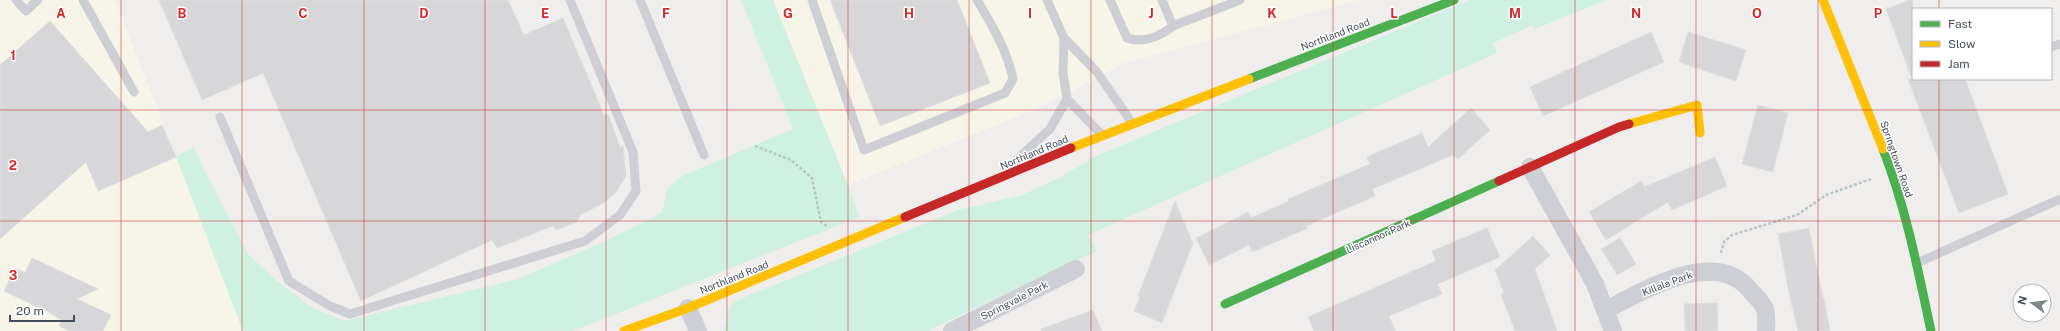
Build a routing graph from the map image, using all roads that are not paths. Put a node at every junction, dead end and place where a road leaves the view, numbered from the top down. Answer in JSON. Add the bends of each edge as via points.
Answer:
{"nodes":[{"id":1,"x":16,"y":0,"type":"edge"},
{"id":2,"x":38,"y":0,"type":"edge"},
{"id":3,"x":83,"y":0,"type":"edge"},
{"id":4,"x":570,"y":0,"type":"edge"},
{"id":5,"x":640,"y":0,"type":"edge"},
{"id":6,"x":812,"y":0,"type":"edge"},
{"id":7,"x":977,"y":0,"type":"edge"},
{"id":8,"x":1047,"y":0,"type":"edge"},
{"id":9,"x":1110,"y":0,"type":"edge"},
{"id":10,"x":1162,"y":0,"type":"edge"},
{"id":11,"x":1240,"y":0,"type":"edge"},
{"id":12,"x":1454,"y":0,"type":"edge"},
{"id":13,"x":1824,"y":0,"type":"edge"},
{"id":14,"x":1173,"y":26,"type":"junction"},
{"id":15,"x":1064,"y":38,"type":"junction"},
{"id":16,"x":134,"y":92,"type":"dead end"},
{"id":17,"x":1067,"y":98,"type":"junction"},
{"id":18,"x":220,"y":117,"type":"dead end"},
{"id":19,"x":1132,"y":124,"type":"junction"},
{"id":20,"x":1700,"y":133,"type":"dead end"},
{"id":21,"x":1102,"y":135,"type":"junction"},
{"id":22,"x":704,"y":155,"type":"dead end"},
{"id":23,"x":1530,"y":167,"type":"junction"},
{"id":24,"x":993,"y":181,"type":"junction"},
{"id":25,"x":2060,"y":200,"type":"edge"},
{"id":26,"x":1917,"y":263,"type":"junction"},
{"id":27,"x":1076,"y":269,"type":"dead end"},
{"id":28,"x":1225,"y":304,"type":"dead end"},
{"id":29,"x":688,"y":308,"type":"junction"},
{"id":30,"x":1606,"y":310,"type":"junction"},
{"id":31,"x":624,"y":331,"type":"edge"},
{"id":32,"x":698,"y":331,"type":"edge"},
{"id":33,"x":952,"y":331,"type":"edge"},
{"id":34,"x":1613,"y":331,"type":"edge"},
{"id":35,"x":1766,"y":331,"type":"edge"},
{"id":36,"x":1931,"y":331,"type":"edge"}],
"edges":[{"from":1,"to":2,"type":"lane","via":[[26,11]]},
{"from":3,"to":16,"type":"lane"},
{"from":4,"to":18,"type":"lane","via":[[633,152],[636,191],[620,215],[585,241],[350,314],[330,306],[289,281]]},
{"from":5,"to":22,"type":"lane"},
{"from":6,"to":7,"type":"lane","via":[[864,150],[1005,93],[1013,79],[1010,64]]},
{"from":8,"to":15,"type":"lane"},
{"from":9,"to":14,"type":"lane","via":[[1127,38],[1134,41],[1164,33]]},
{"from":10,"to":14,"type":"lane"},
{"from":11,"to":14,"type":"lane"},
{"from":12,"to":19,"type":"main road","name":"Northland Road"},
{"from":13,"to":26,"type":"main road","name":"Springtown Road","via":[[1894,178]]},
{"from":15,"to":17,"type":"lane","via":[[1063,73]]},
{"from":15,"to":19,"type":"lane","via":[[1097,72]]},
{"from":17,"to":21,"type":"lane"},
{"from":17,"to":24,"type":"lane","via":[[1050,129]]},
{"from":19,"to":21,"type":"main road","name":"Northland Road"},
{"from":20,"to":23,"type":"main road","name":"Liscannor Park","via":[[1698,105],[1619,127]]},
{"from":21,"to":24,"type":"main road","name":"Northland Road"},
{"from":23,"to":28,"type":"main road","name":"Liscannor Park"},
{"from":23,"to":30,"type":"street","via":[[1595,284]]},
{"from":24,"to":29,"type":"main road","name":"Northland Road"},
{"from":25,"to":26,"type":"lane"},
{"from":26,"to":36,"type":"main road","name":"Springtown Road"},
{"from":27,"to":33,"type":"street","name":"Springvale Park"},
{"from":29,"to":31,"type":"main road","name":"Northland Road"},
{"from":29,"to":32,"type":"street"},
{"from":30,"to":34,"type":"street"},
{"from":30,"to":35,"type":"street","name":"Killala Park","via":[[1658,285],[1694,272],[1716,271],[1743,281],[1765,309]]}]}
